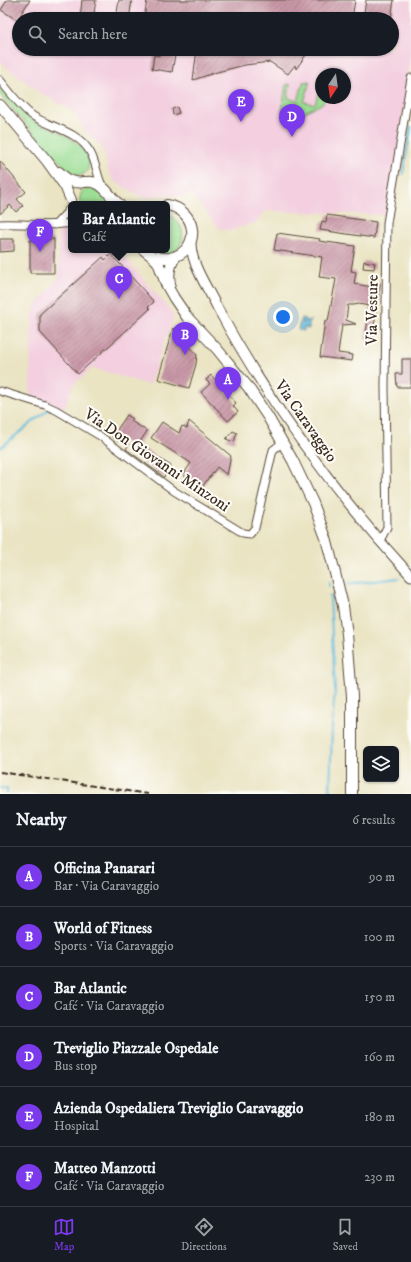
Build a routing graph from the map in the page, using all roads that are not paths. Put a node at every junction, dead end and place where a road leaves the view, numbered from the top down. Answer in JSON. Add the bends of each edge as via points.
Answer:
{"nodes":[{"id":1,"x":411,"y":78,"type":"edge"},
{"id":2,"x":0,"y":80,"type":"edge"},
{"id":3,"x":0,"y":105,"type":"edge"},
{"id":4,"x":93,"y":160,"type":"junction"},
{"id":5,"x":47,"y":161,"type":"junction"},
{"id":6,"x":85,"y":182,"type":"junction"},
{"id":7,"x":103,"y":187,"type":"junction"},
{"id":8,"x":70,"y":201,"type":"edge"},
{"id":9,"x":71,"y":201,"type":"edge"},
{"id":10,"x":114,"y":201,"type":"edge"},
{"id":11,"x":170,"y":206,"type":"edge"},
{"id":12,"x":68,"y":210,"type":"edge"},
{"id":13,"x":0,"y":224,"type":"edge"},
{"id":14,"x":55,"y":224,"type":"junction"},
{"id":15,"x":68,"y":224,"type":"edge"},
{"id":16,"x":191,"y":240,"type":"junction"},
{"id":17,"x":148,"y":253,"type":"edge"},
{"id":18,"x":177,"y":255,"type":"junction"},
{"id":19,"x":197,"y":269,"type":"junction"},
{"id":20,"x":173,"y":297,"type":"junction"},
{"id":21,"x":0,"y":391,"type":"edge"},
{"id":22,"x":283,"y":442,"type":"junction"},
{"id":23,"x":379,"y":541,"type":"junction"},
{"id":24,"x":411,"y":576,"type":"edge"},
{"id":25,"x":352,"y":794,"type":"edge"}],
"edges":[{"from":1,"to":23,"type":"street","name":"Via Vesture","via":[[387,223],[387,527]]},
{"from":2,"to":4,"type":"street","via":[[30,113],[65,131],[86,146]]},
{"from":3,"to":5,"type":"main road"},
{"from":4,"to":6,"type":"street","via":[[91,175]]},
{"from":4,"to":7,"type":"street"},
{"from":5,"to":6,"type":"main road","via":[[72,182]]},
{"from":5,"to":8,"type":"main road","via":[[65,186]]},
{"from":6,"to":7,"type":"main road"},
{"from":6,"to":9,"type":"main road","via":[[74,190]]},
{"from":7,"to":10,"type":"main road"},
{"from":11,"to":16,"type":"main road","name":"Via Caravaggio","via":[[178,207],[188,216],[193,234]]},
{"from":12,"to":14,"type":"street"},
{"from":13,"to":14,"type":"street"},
{"from":14,"to":15,"type":"street"},
{"from":16,"to":18,"type":"main road","name":"Via Caravaggio","via":[[187,248]]},
{"from":16,"to":19,"type":"street","name":"Via Caravaggio","via":[[191,251]]},
{"from":17,"to":18,"type":"main road","name":"Via Caravaggio","via":[[168,258]]},
{"from":17,"to":20,"type":"main road","name":"Via Caravaggio","via":[[160,266]]},
{"from":18,"to":19,"type":"street","name":"Via Caravaggio","via":[[186,258]]},
{"from":18,"to":20,"type":"main road","name":"Via Caravaggio","via":[[169,271]]},
{"from":19,"to":23,"type":"street","name":"Via Caravaggio","via":[[273,401],[325,474]]},
{"from":20,"to":22,"type":"main road","name":"Via Caravaggio","via":[[187,317],[208,338],[248,387]]},
{"from":21,"to":22,"type":"street","name":"Via Don Giovanni Minzoni","via":[[45,405],[100,436],[174,491],[243,533],[250,534],[255,528],[273,450]]},
{"from":22,"to":25,"type":"main road","name":"Via Caravaggio","via":[[301,476],[326,538],[344,612],[352,696]]},
{"from":23,"to":24,"type":"street","name":"Via Caravaggio"}]}
